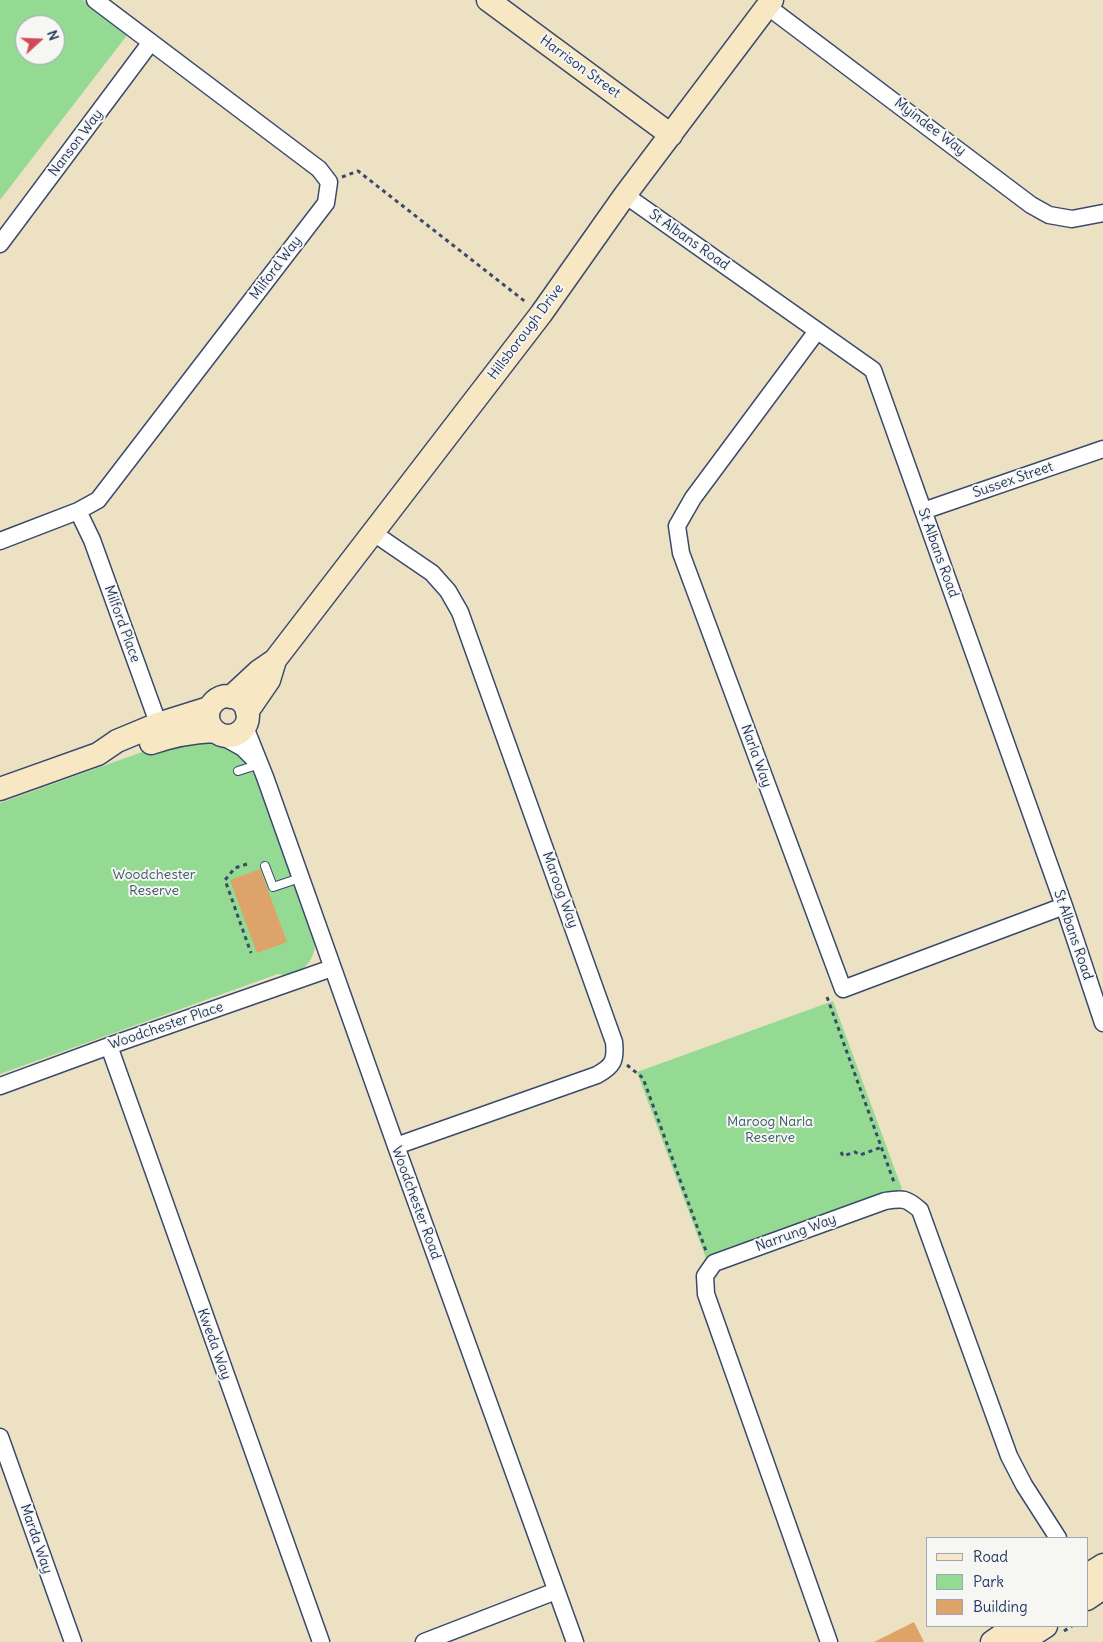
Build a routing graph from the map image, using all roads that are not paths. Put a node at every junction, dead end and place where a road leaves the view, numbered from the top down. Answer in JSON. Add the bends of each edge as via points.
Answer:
{"nodes":[{"id":1,"x":95,"y":0,"type":"edge"},
{"id":2,"x":488,"y":0,"type":"edge"},
{"id":3,"x":770,"y":3,"type":"edge"},
{"id":4,"x":151,"y":42,"type":"junction"},
{"id":5,"x":671,"y":135,"type":"junction"},
{"id":6,"x":625,"y":195,"type":"junction"},
{"id":7,"x":1103,"y":214,"type":"edge"},
{"id":8,"x":0,"y":244,"type":"edge"},
{"id":9,"x":817,"y":331,"type":"junction"},
{"id":10,"x":1103,"y":449,"type":"edge"},
{"id":11,"x":923,"y":511,"type":"junction"},
{"id":12,"x":78,"y":512,"type":"junction"},
{"id":13,"x":372,"y":532,"type":"junction"},
{"id":14,"x":0,"y":541,"type":"edge"},
{"id":15,"x":275,"y":660,"type":"junction"},
{"id":16,"x":231,"y":697,"type":"junction"},
{"id":17,"x":209,"y":708,"type":"junction"},
{"id":18,"x":246,"y":719,"type":"junction"},
{"id":19,"x":161,"y":731,"type":"junction"},
{"id":20,"x":217,"y":733,"type":"junction"},
{"id":21,"x":260,"y":764,"type":"junction"},
{"id":22,"x":238,"y":771,"type":"dead end"},
{"id":23,"x":0,"y":789,"type":"edge"},
{"id":24,"x":265,"y":866,"type":"dead end"},
{"id":25,"x":300,"y":878,"type":"junction"},
{"id":26,"x":1064,"y":906,"type":"junction"},
{"id":27,"x":332,"y":968,"type":"junction"},
{"id":28,"x":1103,"y":1023,"type":"edge"},
{"id":29,"x":109,"y":1046,"type":"junction"},
{"id":30,"x":0,"y":1086,"type":"edge"},
{"id":31,"x":396,"y":1146,"type":"junction"},
{"id":32,"x":0,"y":1437,"type":"edge"},
{"id":33,"x":1057,"y":1537,"type":"edge"},
{"id":34,"x":1103,"y":1565,"type":"edge"},
{"id":35,"x":1091,"y":1588,"type":"edge"},
{"id":36,"x":556,"y":1591,"type":"junction"},
{"id":37,"x":1014,"y":1627,"type":"edge"},
{"id":38,"x":1044,"y":1627,"type":"edge"},
{"id":39,"x":73,"y":1642,"type":"edge"},
{"id":40,"x":321,"y":1642,"type":"edge"},
{"id":41,"x":424,"y":1642,"type":"edge"},
{"id":42,"x":575,"y":1642,"type":"edge"},
{"id":43,"x":829,"y":1642,"type":"edge"},
{"id":44,"x":992,"y":1642,"type":"edge"},
{"id":45,"x":1022,"y":1642,"type":"edge"}],
"edges":[{"from":1,"to":4,"type":"street"},
{"from":2,"to":5,"type":"street","name":"Harrison Street"},
{"from":3,"to":5,"type":"street","name":"Hillsborough Drive"},
{"from":3,"to":7,"type":"street","name":"Myindee Way","via":[[1037,208],[1049,215],[1072,219]]},
{"from":4,"to":8,"type":"street","name":"Nanson Way"},
{"from":4,"to":12,"type":"street","name":"Milford Way","via":[[319,170],[329,182],[326,203],[98,500]]},
{"from":5,"to":6,"type":"street","name":"Hillsborough Drive"},
{"from":6,"to":9,"type":"street","name":"St Albans Road"},
{"from":6,"to":13,"type":"street","name":"Hillsborough Drive","via":[[541,314]]},
{"from":9,"to":11,"type":"street","name":"St Albans Road","via":[[873,370]]},
{"from":9,"to":26,"type":"street","name":"Narla Way","via":[[693,498],[677,526],[681,553],[843,989]]},
{"from":10,"to":11,"type":"street","name":"Sussex Street"},
{"from":11,"to":26,"type":"street","name":"St Albans Road"},
{"from":12,"to":14,"type":"street","name":"Milford Way"},
{"from":12,"to":19,"type":"street","name":"Milford Place","via":[[92,540]]},
{"from":13,"to":15,"type":"street","name":"Hillsborough Drive"},
{"from":13,"to":31,"type":"street","name":"Maroog Way","via":[[432,573],[460,612],[614,1042],[615,1055],[610,1067],[597,1075]]},
{"from":15,"to":16,"type":"street","name":"Hillsborough Drive","via":[[258,671]]},
{"from":15,"to":18,"type":"street","name":"Hillsborough Drive","via":[[269,680]]},
{"from":16,"to":17,"type":"street","via":[[222,697]]},
{"from":16,"to":18,"type":"street","via":[[244,704]]},
{"from":17,"to":19,"type":"street"},
{"from":17,"to":20,"type":"street","via":[[208,718]]},
{"from":18,"to":20,"type":"street","via":[[241,732],[234,736]]},
{"from":18,"to":21,"type":"street","name":"Woodchester Road"},
{"from":19,"to":20,"type":"street"},
{"from":19,"to":23,"type":"street","via":[[117,741],[98,754]]},
{"from":20,"to":21,"type":"street","name":"Woodchester Road","via":[[243,748]]},
{"from":21,"to":22,"type":"lane"},
{"from":21,"to":25,"type":"street","name":"Woodchester Road"},
{"from":24,"to":25,"type":"lane","via":[[273,887]]},
{"from":25,"to":27,"type":"street","name":"Woodchester Road"},
{"from":26,"to":28,"type":"street","name":"St Albans Road"},
{"from":27,"to":29,"type":"street","name":"Woodchester Place"},
{"from":27,"to":31,"type":"street","name":"Woodchester Road"},
{"from":29,"to":30,"type":"street","name":"Woodchester Place"},
{"from":29,"to":40,"type":"street","name":"Kweda Way"},
{"from":31,"to":36,"type":"street","name":"Woodchester Road"},
{"from":32,"to":39,"type":"street","name":"Marda Way"},
{"from":33,"to":43,"type":"street","name":"Narrung Way","via":[[1008,1456],[920,1210],[910,1201],[900,1198],[885,1201],[711,1266],[705,1276],[706,1294]]},
{"from":34,"to":35,"type":"street"},
{"from":36,"to":41,"type":"street"},
{"from":36,"to":42,"type":"street","name":"Woodchester Road"},
{"from":37,"to":44,"type":"street"},
{"from":38,"to":45,"type":"street"}]}
